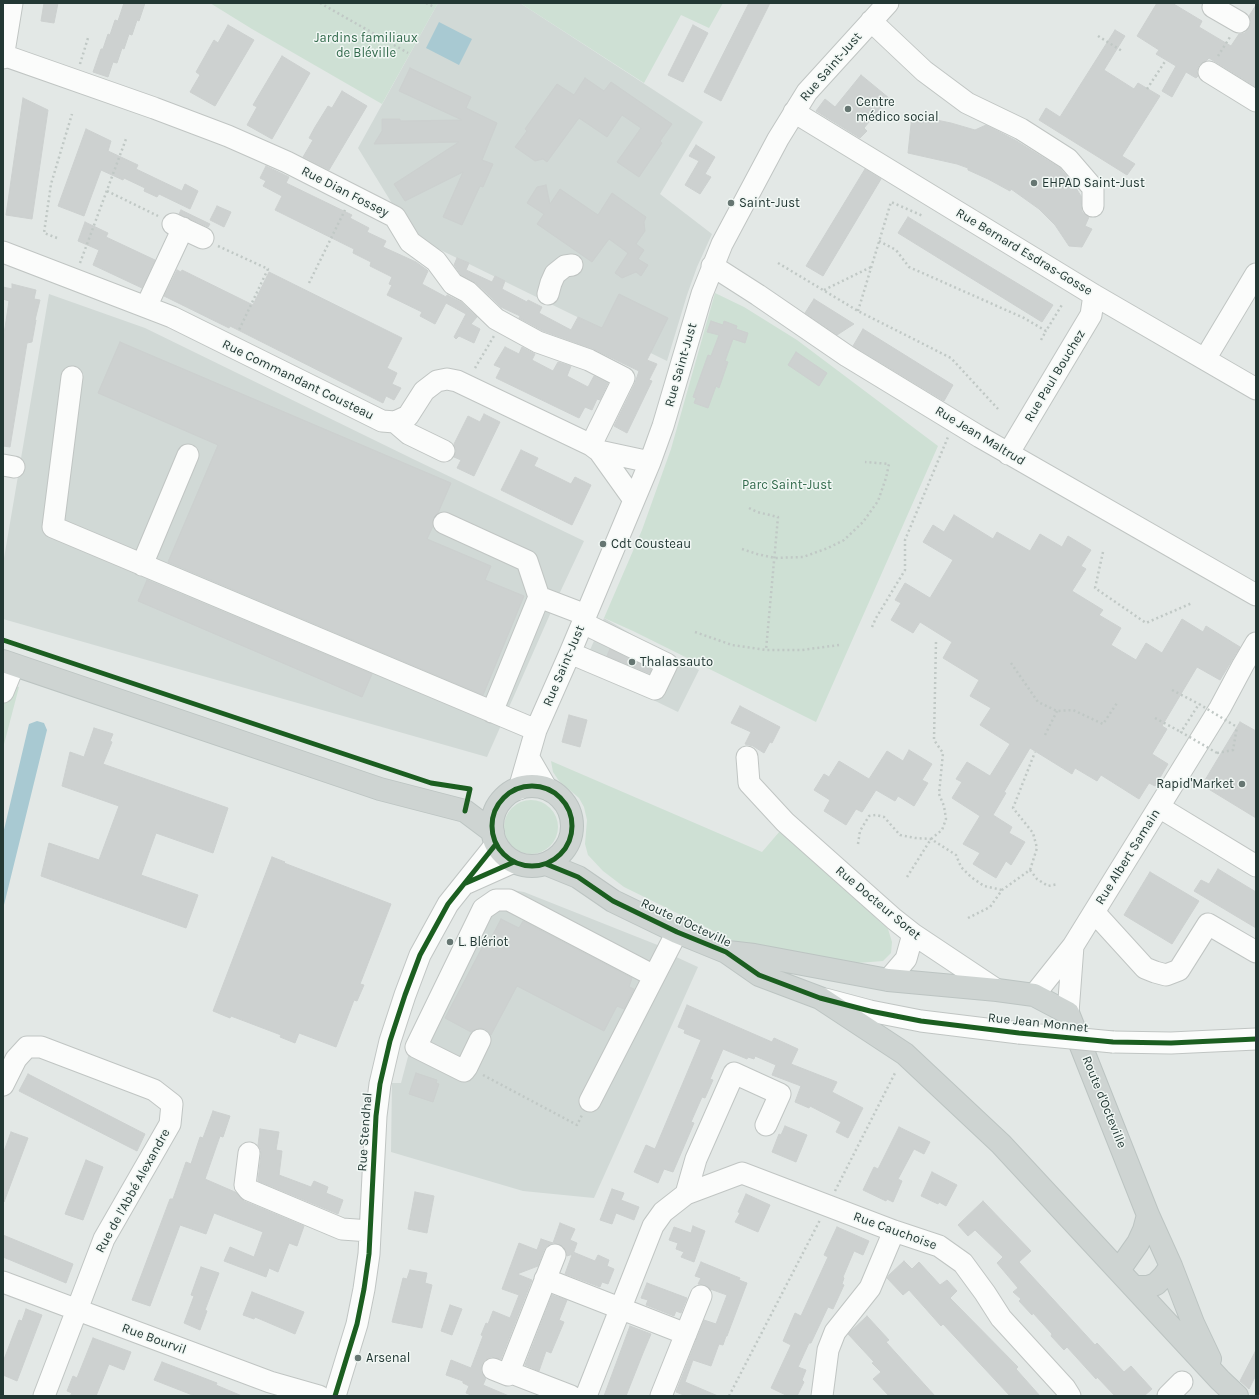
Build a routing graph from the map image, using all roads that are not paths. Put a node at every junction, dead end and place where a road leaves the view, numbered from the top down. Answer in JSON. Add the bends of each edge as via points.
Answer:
{"nodes":[{"id":1,"x":12,"y":3,"type":"edge"},
{"id":2,"x":888,"y":3,"type":"edge"},
{"id":3,"x":1211,"y":4,"type":"edge"},
{"id":4,"x":871,"y":21,"type":"junction"},
{"id":5,"x":1239,"y":22,"type":"road end"},
{"id":6,"x":3,"y":57,"type":"edge"},
{"id":7,"x":1209,"y":72,"type":"road end"},
{"id":8,"x":1256,"y":101,"type":"edge"},
{"id":9,"x":794,"y":112,"type":"junction"},
{"id":10,"x":1093,"y":206,"type":"dead end"},
{"id":11,"x":203,"y":238,"type":"road end"},
{"id":12,"x":3,"y":252,"type":"edge"},
{"id":13,"x":572,"y":265,"type":"dead end"},
{"id":14,"x":712,"y":266,"type":"junction"},
{"id":15,"x":1256,"y":274,"type":"edge"},
{"id":16,"x":548,"y":294,"type":"dead end"},
{"id":17,"x":1094,"y":295,"type":"junction"},
{"id":18,"x":146,"y":307,"type":"junction"},
{"id":19,"x":1204,"y":359,"type":"junction"},
{"id":20,"x":72,"y":378,"type":"dead end"},
{"id":21,"x":1256,"y":389,"type":"edge"},
{"id":22,"x":394,"y":422,"type":"junction"},
{"id":23,"x":595,"y":448,"type":"junction"},
{"id":24,"x":444,"y":450,"type":"dead end"},
{"id":25,"x":1008,"y":454,"type":"junction"},
{"id":26,"x":188,"y":455,"type":"dead end"},
{"id":27,"x":650,"y":462,"type":"junction"},
{"id":28,"x":634,"y":500,"type":"junction"},
{"id":29,"x":444,"y":523,"type":"dead end"},
{"id":30,"x":142,"y":565,"type":"junction"},
{"id":31,"x":1256,"y":595,"type":"edge"},
{"id":32,"x":539,"y":597,"type":"junction"},
{"id":33,"x":584,"y":619,"type":"junction"},
{"id":34,"x":1256,"y":643,"type":"edge"},
{"id":35,"x":570,"y":653,"type":"junction"},
{"id":36,"x":8,"y":663,"type":"edge"},
{"id":37,"x":3,"y":692,"type":"edge"},
{"id":38,"x":492,"y":712,"type":"junction"},
{"id":39,"x":536,"y":730,"type":"junction"},
{"id":40,"x":747,"y":757,"type":"dead end"},
{"id":41,"x":529,"y":758,"type":"junction"},
{"id":42,"x":519,"y":789,"type":"junction"},
{"id":43,"x":547,"y":789,"type":"junction"},
{"id":44,"x":500,"y":803,"type":"junction"},
{"id":45,"x":1159,"y":807,"type":"junction"},
{"id":46,"x":465,"y":811,"type":"junction"},
{"id":47,"x":494,"y":838,"type":"junction"},
{"id":48,"x":569,"y":841,"type":"junction"},
{"id":49,"x":514,"y":862,"type":"junction"},
{"id":50,"x":546,"y":864,"type":"junction"},
{"id":51,"x":1256,"y":866,"type":"edge"},
{"id":52,"x":578,"y":877,"type":"junction"},
{"id":53,"x":464,"y":884,"type":"junction"},
{"id":54,"x":1094,"y":912,"type":"junction"},
{"id":55,"x":677,"y":932,"type":"junction"},
{"id":56,"x":913,"y":934,"type":"junction"},
{"id":57,"x":1073,"y":946,"type":"junction"},
{"id":58,"x":726,"y":952,"type":"junction"},
{"id":59,"x":1256,"y":952,"type":"edge"},
{"id":60,"x":654,"y":976,"type":"junction"},
{"id":61,"x":888,"y":980,"type":"junction"},
{"id":62,"x":997,"y":990,"type":"junction"},
{"id":63,"x":1034,"y":996,"type":"junction"},
{"id":64,"x":820,"y":998,"type":"junction"},
{"id":65,"x":1068,"y":1014,"type":"junction"},
{"id":66,"x":480,"y":1040,"type":"dead end"},
{"id":67,"x":1256,"y":1040,"type":"edge"},
{"id":68,"x":390,"y":1041,"type":"junction"},
{"id":69,"x":416,"y":1047,"type":"junction"},
{"id":70,"x":3,"y":1085,"type":"edge"},
{"id":71,"x":590,"y":1101,"type":"road end"},
{"id":72,"x":766,"y":1125,"type":"dead end"},
{"id":73,"x":249,"y":1153,"type":"dead end"},
{"id":74,"x":686,"y":1194,"type":"junction"},
{"id":75,"x":1148,"y":1215,"type":"junction"},
{"id":76,"x":370,"y":1231,"type":"junction"},
{"id":77,"x":894,"y":1231,"type":"junction"},
{"id":78,"x":555,"y":1256,"type":"dead end"},
{"id":79,"x":1171,"y":1266,"type":"junction"},
{"id":80,"x":1119,"y":1270,"type":"junction"},
{"id":81,"x":545,"y":1279,"type":"junction"},
{"id":82,"x":3,"y":1282,"type":"edge"},
{"id":83,"x":1135,"y":1287,"type":"junction"},
{"id":84,"x":701,"y":1296,"type":"dead end"},
{"id":85,"x":620,"y":1308,"type":"junction"},
{"id":86,"x":77,"y":1310,"type":"junction"},
{"id":87,"x":686,"y":1334,"type":"junction"},
{"id":88,"x":1220,"y":1380,"type":"junction"},
{"id":89,"x":44,"y":1396,"type":"edge"},
{"id":90,"x":320,"y":1396,"type":"edge"},
{"id":91,"x":335,"y":1396,"type":"edge"},
{"id":92,"x":571,"y":1396,"type":"edge"},
{"id":93,"x":586,"y":1396,"type":"edge"},
{"id":94,"x":661,"y":1396,"type":"edge"},
{"id":95,"x":822,"y":1396,"type":"edge"},
{"id":96,"x":1070,"y":1396,"type":"edge"},
{"id":97,"x":1236,"y":1396,"type":"edge"}],
"edges":[{"from":1,"to":6,"type":"street"},
{"from":2,"to":4,"type":"street","name":"Rue Saint-Just"},
{"from":3,"to":5,"type":"street"},
{"from":4,"to":9,"type":"street","name":"Rue Saint-Just","via":[[807,92]]},
{"from":4,"to":10,"type":"street","via":[[924,71],[967,103],[1021,129],[1068,159],[1093,188]]},
{"from":6,"to":23,"type":"street","name":"Rue Dian Fossey","via":[[228,136],[287,162],[395,217],[410,242],[436,261],[453,284],[468,292],[496,319],[538,342],[589,360],[624,378]]},
{"from":7,"to":8,"type":"street"},
{"from":9,"to":14,"type":"street","name":"Rue Saint-Just"},
{"from":9,"to":17,"type":"street","name":"Rue Bernard Esdras-Gosse"},
{"from":11,"to":18,"type":"street","via":[[178,226]]},
{"from":12,"to":18,"type":"street","name":"Rue Commandant Cousteau"},
{"from":13,"to":16,"type":"street","via":[[565,266],[555,274]]},
{"from":14,"to":25,"type":"street","name":"Rue Jean Maltrud","via":[[847,356]]},
{"from":14,"to":27,"type":"street","name":"Rue Saint-Just"},
{"from":15,"to":19,"type":"street"},
{"from":17,"to":19,"type":"street","name":"Rue Bernard Esdras-Gosse"},
{"from":17,"to":25,"type":"street","name":"Rue Paul Bouchez","via":[[1091,316]]},
{"from":18,"to":22,"type":"street","name":"Rue Commandant Cousteau","via":[[172,317],[382,421]]},
{"from":19,"to":21,"type":"street","name":"Rue Bernard Esdras-Gosse"},
{"from":20,"to":30,"type":"street","via":[[53,527]]},
{"from":22,"to":23,"type":"street","via":[[408,416],[424,391],[431,385],[447,379],[457,381]]},
{"from":22,"to":24,"type":"street","via":[[410,434]]},
{"from":23,"to":27,"type":"street"},
{"from":23,"to":28,"type":"street"},
{"from":25,"to":31,"type":"street","name":"Rue Jean Maltrud"},
{"from":26,"to":30,"type":"street"},
{"from":27,"to":28,"type":"street","name":"Rue Saint-Just"},
{"from":28,"to":33,"type":"street","name":"Rue Saint-Just"},
{"from":29,"to":32,"type":"street","via":[[527,561]]},
{"from":30,"to":38,"type":"street"},
{"from":32,"to":33,"type":"street"},
{"from":32,"to":38,"type":"street"},
{"from":33,"to":35,"type":"street","name":"Rue Saint-Just"},
{"from":33,"to":35,"type":"street","via":[[667,664],[655,689]]},
{"from":34,"to":45,"type":"street","name":"Rue Albert Samain","via":[[1227,697]]},
{"from":35,"to":39,"type":"street","name":"Rue Saint-Just"},
{"from":36,"to":37,"type":"street"},
{"from":36,"to":46,"type":"main road","via":[[380,789]]},
{"from":38,"to":39,"type":"street"},
{"from":39,"to":41,"type":"street","name":"Rue Saint-Just"},
{"from":40,"to":56,"type":"street","name":"Rue Docteur Soret","via":[[749,783],[785,822]]},
{"from":41,"to":42,"type":"street","name":"Rue Saint-Just"},
{"from":41,"to":43,"type":"street"},
{"from":42,"to":43,"type":"main road","via":[[538,786]]},
{"from":42,"to":44,"type":"main road","via":[[508,794]]},
{"from":43,"to":48,"type":"main road","via":[[566,805],[572,829]]},
{"from":44,"to":46,"type":"main road"},
{"from":44,"to":47,"type":"main road","via":[[492,822]]},
{"from":45,"to":51,"type":"street"},
{"from":45,"to":54,"type":"street","name":"Rue Albert Samain"},
{"from":46,"to":47,"type":"main road"},
{"from":47,"to":49,"type":"main road","via":[[504,854]]},
{"from":47,"to":53,"type":"street","name":"Rue Stendhal"},
{"from":48,"to":50,"type":"main road","via":[[564,851]]},
{"from":48,"to":52,"type":"main road"},
{"from":49,"to":50,"type":"main road","via":[[524,866]]},
{"from":49,"to":53,"type":"street","name":"Rue Stendhal"},
{"from":50,"to":52,"type":"main road","name":"Route d'Octeville"},
{"from":52,"to":55,"type":"main road","name":"Route d'Octeville","via":[[613,901]]},
{"from":53,"to":68,"type":"street","name":"Rue Stendhal","via":[[448,904],[420,955]]},
{"from":54,"to":57,"type":"street","name":"Rue Albert Samain"},
{"from":54,"to":59,"type":"street","via":[[1145,968],[1166,975],[1180,970],[1208,924]]},
{"from":55,"to":58,"type":"main road","name":"Route d'Octeville"},
{"from":55,"to":60,"type":"street"},
{"from":56,"to":61,"type":"street","via":[[906,959]]},
{"from":56,"to":62,"type":"street","name":"Rue Docteur Soret"},
{"from":57,"to":63,"type":"street","name":"Rue Albert Samain"},
{"from":57,"to":65,"type":"street"},
{"from":58,"to":61,"type":"main road","name":"Route d'Octeville"},
{"from":58,"to":64,"type":"main road","name":"Route d'Octeville","via":[[759,975]]},
{"from":60,"to":69,"type":"street","via":[[509,900],[496,900],[483,909]]},
{"from":60,"to":71,"type":"street"},
{"from":61,"to":62,"type":"main road","name":"Route d'Octeville"},
{"from":62,"to":63,"type":"main road","name":"Route d'Octeville"},
{"from":63,"to":65,"type":"main road","name":"Route d'Octeville"},
{"from":64,"to":67,"type":"street","name":"Rue Jean Monnet","bridge":true,"via":[[921,1021],[1019,1033],[1113,1042]]},
{"from":64,"to":80,"type":"main road","name":"Route d'Octeville","via":[[905,1054],[1001,1144]]},
{"from":65,"to":75,"type":"main road","name":"Route d'Octeville"},
{"from":66,"to":69,"type":"street","via":[[464,1071]]},
{"from":68,"to":69,"type":"street"},
{"from":68,"to":76,"type":"street","name":"Rue Stendhal","via":[[376,1116]]},
{"from":70,"to":86,"type":"street","name":"Rue de l'Abbé Alexandre","via":[[16,1059],[27,1046],[42,1047],[154,1090],[172,1104],[170,1124],[104,1239]]},
{"from":72,"to":74,"type":"street","via":[[780,1094],[734,1073],[696,1159]]},
{"from":73,"to":76,"type":"street","via":[[245,1185],[249,1190],[342,1229]]},
{"from":74,"to":77,"type":"street","name":"Rue Cauchoise","via":[[742,1173]]},
{"from":74,"to":85,"type":"street","name":"Rue Cauchoise","via":[[663,1212],[653,1226]]},
{"from":75,"to":79,"type":"main road","name":"Route d'Octeville"},
{"from":75,"to":80,"type":"main road","via":[[1138,1243]]},
{"from":76,"to":91,"type":"street","name":"Rue Stendhal","via":[[369,1254],[357,1324]]},
{"from":77,"to":95,"type":"street","via":[[870,1288],[835,1332],[828,1350]]},
{"from":77,"to":96,"type":"street","name":"Rue Cauchoise","via":[[939,1246],[963,1263],[1001,1318]]},
{"from":78,"to":81,"type":"street"},
{"from":79,"to":83,"type":"main road","via":[[1156,1284],[1148,1288]]},
{"from":79,"to":88,"type":"main road","name":"Route d'Octeville","via":[[1193,1323]]},
{"from":80,"to":83,"type":"main road","name":"Route d'Octeville"},
{"from":81,"to":85,"type":"street"},
{"from":81,"to":92,"type":"street","via":[[501,1370]]},
{"from":82,"to":86,"type":"street","name":"Rue Bourvil"},
{"from":83,"to":88,"type":"main road","name":"Route d'Octeville"},
{"from":84,"to":87,"type":"street"},
{"from":85,"to":87,"type":"street"},
{"from":85,"to":93,"type":"street","name":"Rue Cauchoise"},
{"from":86,"to":89,"type":"street"},
{"from":86,"to":90,"type":"street","name":"Rue Bourvil","via":[[270,1382]]},
{"from":87,"to":94,"type":"street"},
{"from":88,"to":97,"type":"main road","name":"Route d'Octeville"}]}
